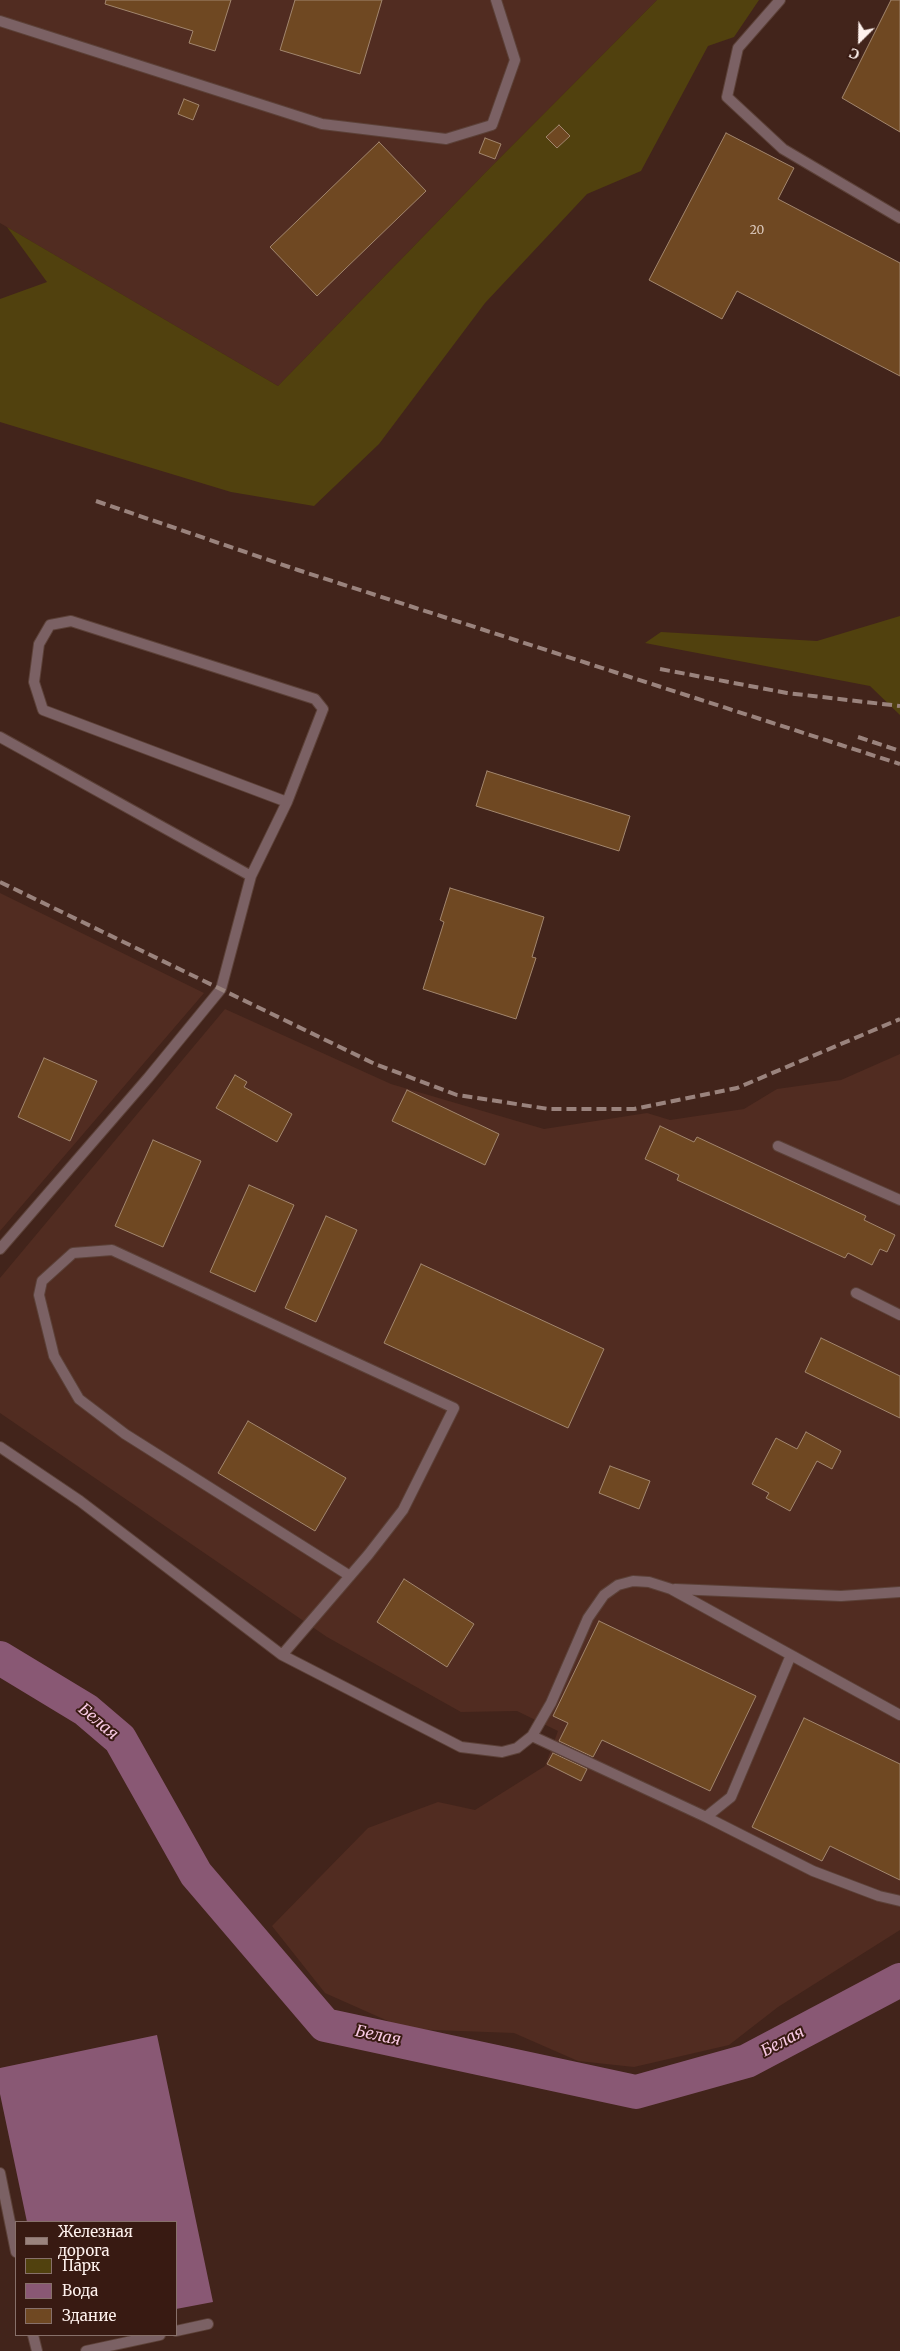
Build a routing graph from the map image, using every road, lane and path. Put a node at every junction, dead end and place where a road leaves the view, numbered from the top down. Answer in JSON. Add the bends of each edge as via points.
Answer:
{"nodes":[{"id":1,"x":496,"y":0,"type":"edge"},
{"id":2,"x":780,"y":0,"type":"edge"},
{"id":3,"x":0,"y":21,"type":"edge"},
{"id":4,"x":900,"y":218,"type":"edge"},
{"id":5,"x":0,"y":737,"type":"edge"},
{"id":6,"x":287,"y":802,"type":"junction"},
{"id":7,"x":251,"y":876,"type":"junction"},
{"id":8,"x":778,"y":1146,"type":"dead end"},
{"id":9,"x":900,"y":1200,"type":"edge"},
{"id":10,"x":0,"y":1249,"type":"edge"},
{"id":11,"x":856,"y":1293,"type":"dead end"},
{"id":12,"x":900,"y":1315,"type":"edge"},
{"id":13,"x":0,"y":1447,"type":"edge"},
{"id":14,"x":350,"y":1576,"type":"junction"},
{"id":15,"x":671,"y":1589,"type":"junction"},
{"id":16,"x":900,"y":1592,"type":"edge"},
{"id":17,"x":282,"y":1655,"type":"junction"},
{"id":18,"x":791,"y":1655,"type":"junction"},
{"id":19,"x":900,"y":1715,"type":"edge"},
{"id":20,"x":532,"y":1736,"type":"junction"},
{"id":21,"x":706,"y":1818,"type":"junction"},
{"id":22,"x":900,"y":1901,"type":"edge"},
{"id":23,"x":0,"y":2173,"type":"edge"},
{"id":24,"x":15,"y":2247,"type":"edge"},
{"id":25,"x":208,"y":2324,"type":"dead end"},
{"id":26,"x":178,"y":2331,"type":"edge"},
{"id":27,"x":33,"y":2336,"type":"edge"},
{"id":28,"x":155,"y":2336,"type":"edge"},
{"id":29,"x":37,"y":2351,"type":"edge"},
{"id":30,"x":86,"y":2351,"type":"edge"}],
"edges":[{"from":1,"to":3,"type":"lane","via":[[515,60],[492,126],[446,139],[322,124]]},
{"from":2,"to":4,"type":"lane","via":[[738,48],[727,97],[782,149]]},
{"from":5,"to":7,"type":"lane"},
{"from":6,"to":6,"type":"lane","via":[[323,709],[315,699],[71,621],[50,625],[39,644],[34,682],[43,710]]},
{"from":6,"to":7,"type":"lane"},
{"from":7,"to":10,"type":"lane","via":[[221,989],[142,1086]]},
{"from":8,"to":9,"type":"lane"},
{"from":11,"to":12,"type":"lane"},
{"from":13,"to":17,"type":"lane","via":[[80,1501]]},
{"from":14,"to":14,"type":"lane","via":[[403,1510],[454,1408],[112,1250],[74,1253],[42,1281],[39,1295],[54,1356],[79,1399],[125,1434]]},
{"from":14,"to":17,"type":"lane"},
{"from":15,"to":16,"type":"lane","via":[[841,1596]]},
{"from":15,"to":18,"type":"lane"},
{"from":15,"to":20,"type":"lane","via":[[633,1581],[618,1585],[604,1595],[588,1618],[551,1703]]},
{"from":17,"to":20,"type":"lane","via":[[461,1747],[502,1752],[517,1748]]},
{"from":18,"to":19,"type":"lane"},
{"from":18,"to":21,"type":"lane","via":[[731,1797]]},
{"from":20,"to":21,"type":"lane"},
{"from":21,"to":22,"type":"lane","via":[[814,1871]]},
{"from":23,"to":24,"type":"lane"},
{"from":25,"to":26,"type":"lane"},
{"from":27,"to":29,"type":"lane"},
{"from":28,"to":30,"type":"lane"}]}
